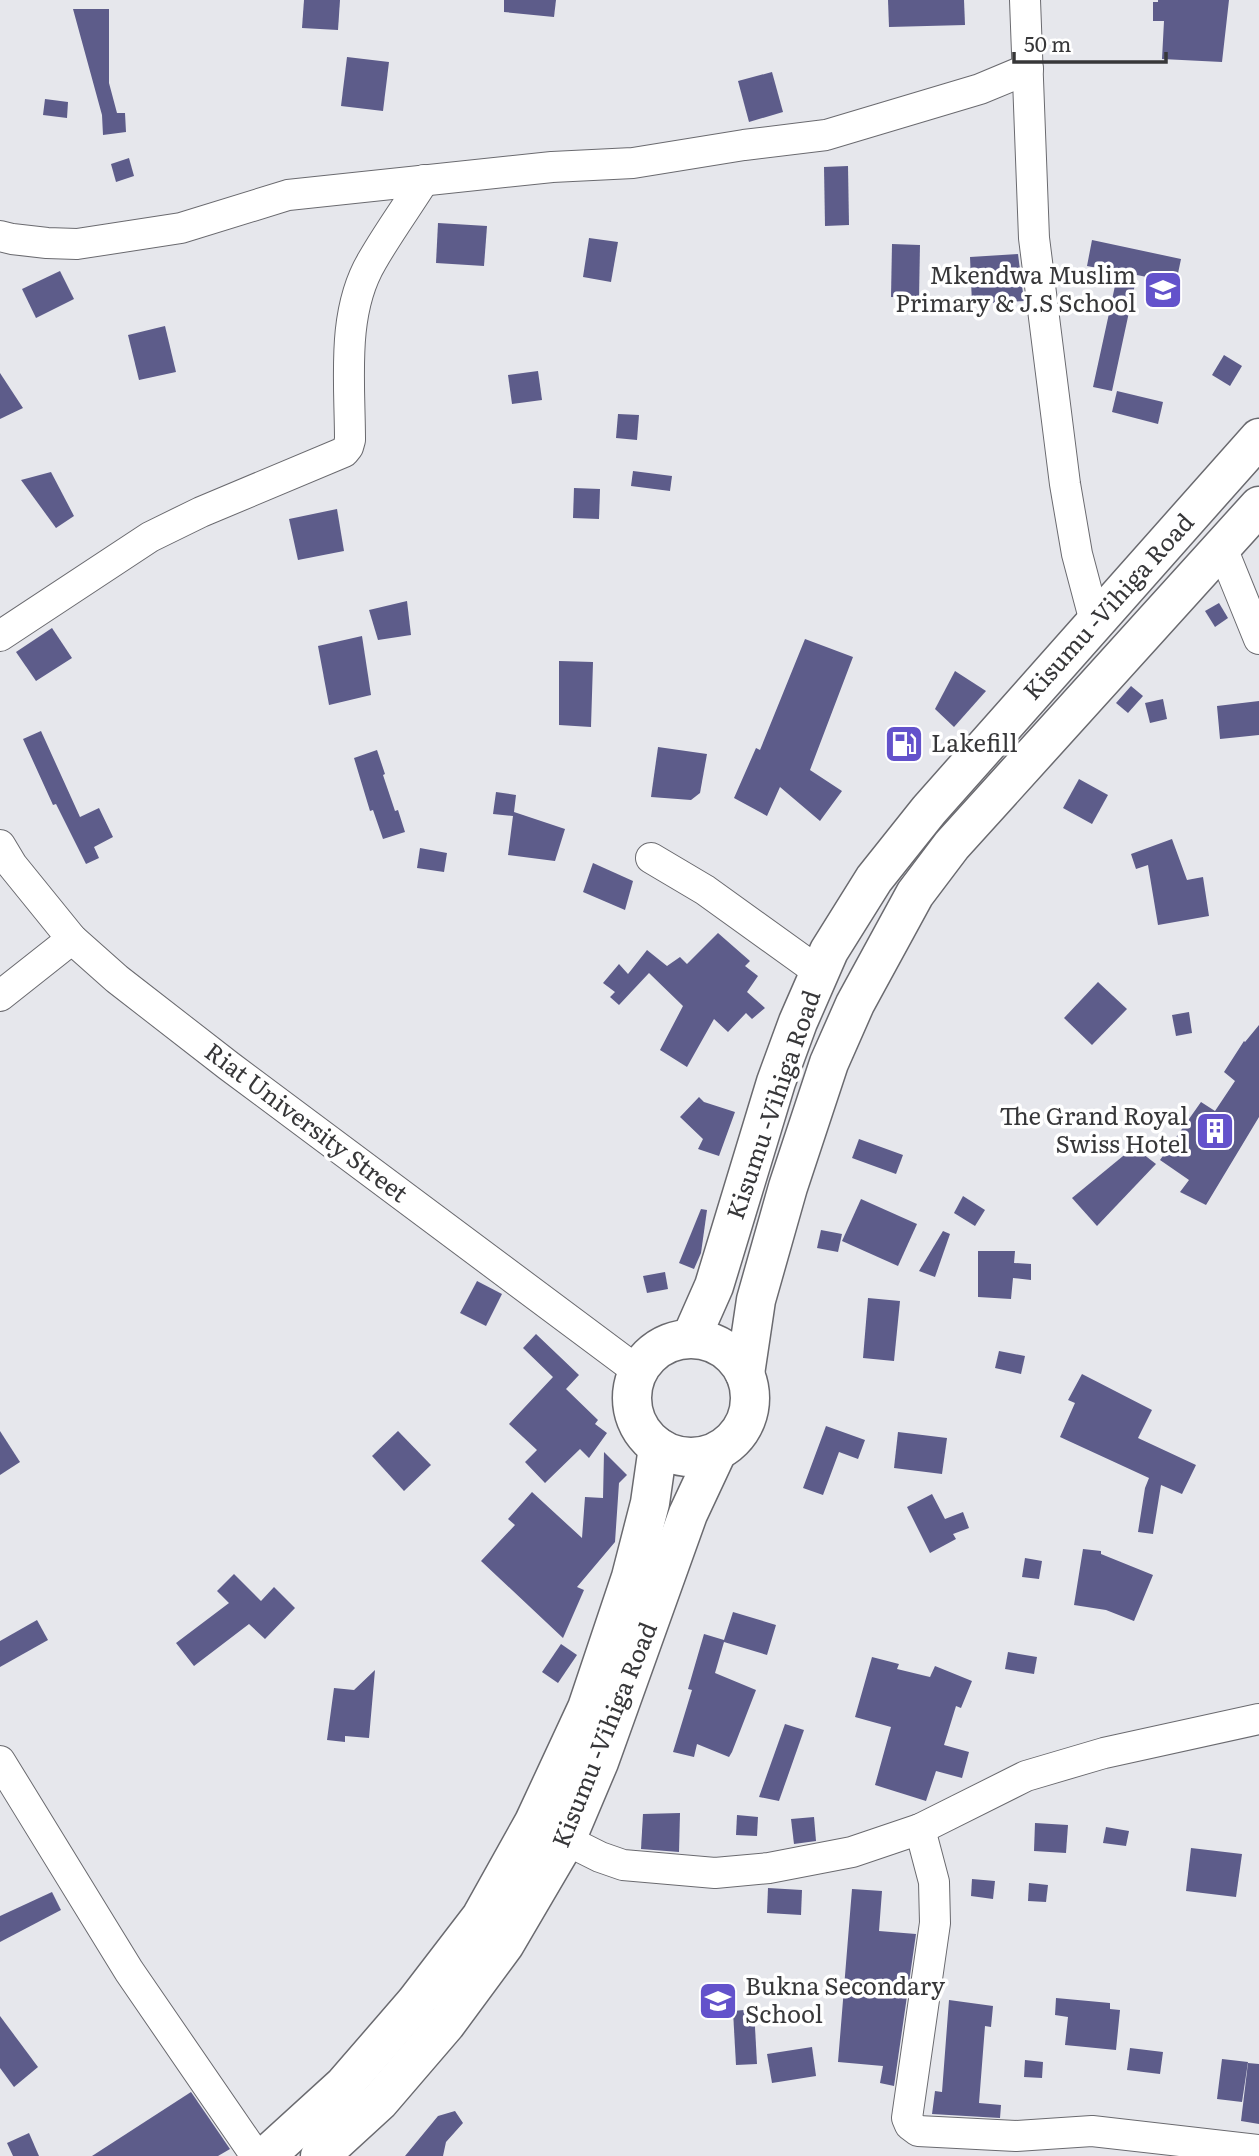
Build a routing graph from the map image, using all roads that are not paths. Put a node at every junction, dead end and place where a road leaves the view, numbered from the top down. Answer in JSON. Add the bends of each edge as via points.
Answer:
{"nodes":[{"id":1,"x":1025,"y":0,"type":"edge"},
{"id":2,"x":1028,"y":69,"type":"junction"},
{"id":3,"x":424,"y":180,"type":"junction"},
{"id":4,"x":0,"y":236,"type":"edge"},
{"id":5,"x":1259,"y":438,"type":"edge"},
{"id":6,"x":1259,"y":506,"type":"edge"},
{"id":7,"x":1222,"y":548,"type":"junction"},
{"id":8,"x":1095,"y":622,"type":"junction"},
{"id":9,"x":0,"y":636,"type":"edge"},
{"id":10,"x":1259,"y":639,"type":"edge"},
{"id":11,"x":651,"y":858,"type":"dead end"},
{"id":12,"x":4,"y":862,"type":"edge"},
{"id":13,"x":72,"y":939,"type":"junction"},
{"id":14,"x":819,"y":972,"type":"junction"},
{"id":15,"x":0,"y":996,"type":"edge"},
{"id":16,"x":691,"y":1338,"type":"junction"},
{"id":17,"x":639,"y":1372,"type":"junction"},
{"id":18,"x":745,"y":1374,"type":"junction"},
{"id":19,"x":658,"y":1447,"type":"junction"},
{"id":20,"x":717,"y":1452,"type":"junction"},
{"id":21,"x":1259,"y":1719,"type":"edge"},
{"id":22,"x":0,"y":1761,"type":"edge"},
{"id":23,"x":920,"y":1829,"type":"junction"},
{"id":24,"x":566,"y":1840,"type":"junction"},
{"id":25,"x":1259,"y":2150,"type":"edge"},
{"id":26,"x":256,"y":2156,"type":"edge"},
{"id":27,"x":266,"y":2156,"type":"edge"},
{"id":28,"x":320,"y":2156,"type":"edge"}],
"edges":[{"from":1,"to":2,"type":"street"},
{"from":2,"to":3,"type":"street","via":[[981,89],[826,135],[634,163]]},
{"from":2,"to":8,"type":"street","via":[[1034,239],[1065,484]]},
{"from":3,"to":4,"type":"street","via":[[288,195],[181,228],[77,244]]},
{"from":3,"to":9,"type":"street","via":[[371,262],[353,311],[350,440],[344,452],[150,537]]},
{"from":5,"to":8,"type":"highway","name":"Kisumu -Vihiga Road"},
{"from":6,"to":7,"type":"highway","name":"Kisumu -Vihiga Road"},
{"from":7,"to":10,"type":"street"},
{"from":7,"to":18,"type":"highway","name":"Kisumu -Vihiga Road","via":[[952,845],[915,894],[855,1004],[829,1063],[756,1300]]},
{"from":8,"to":14,"type":"highway","name":"Kisumu -Vihiga Road","via":[[874,879]]},
{"from":11,"to":14,"type":"street","via":[[705,890]]},
{"from":12,"to":13,"type":"street","name":"Riat University Street"},
{"from":13,"to":15,"type":"street"},
{"from":13,"to":17,"type":"street","name":"Riat University Street","via":[[229,1066]]},
{"from":14,"to":16,"type":"highway","name":"Kisumu -Vihiga Road","via":[[776,1082],[714,1286]]},
{"from":16,"to":17,"type":"highway","via":[[657,1350]]},
{"from":16,"to":18,"type":"highway","via":[[726,1349]]},
{"from":17,"to":19,"type":"highway","via":[[632,1398],[635,1416]]},
{"from":18,"to":20,"type":"highway","via":[[751,1403],[745,1423]]},
{"from":19,"to":20,"type":"highway","via":[[697,1457]]},
{"from":19,"to":27,"type":"highway","name":"Kisumu -Vihiga Road","via":[[650,1503],[631,1577],[587,1708],[534,1822],[481,1917],[415,2003],[344,2085]]},
{"from":20,"to":24,"type":"highway","name":"Kisumu -Vihiga Road","via":[[688,1514],[599,1762]]},
{"from":21,"to":23,"type":"street","via":[[1104,1753],[1026,1776]]},
{"from":22,"to":26,"type":"street","via":[[129,1971]]},
{"from":23,"to":24,"type":"street","via":[[852,1852],[769,1868],[715,1872],[623,1865]]},
{"from":23,"to":25,"type":"street","via":[[934,1882],[935,1923],[908,2101],[910,2125],[918,2131],[1016,2136],[1092,2131]]},
{"from":24,"to":28,"type":"highway","name":"Kisumu -Vihiga Road","via":[[505,1944],[446,2024],[379,2102]]}]}
